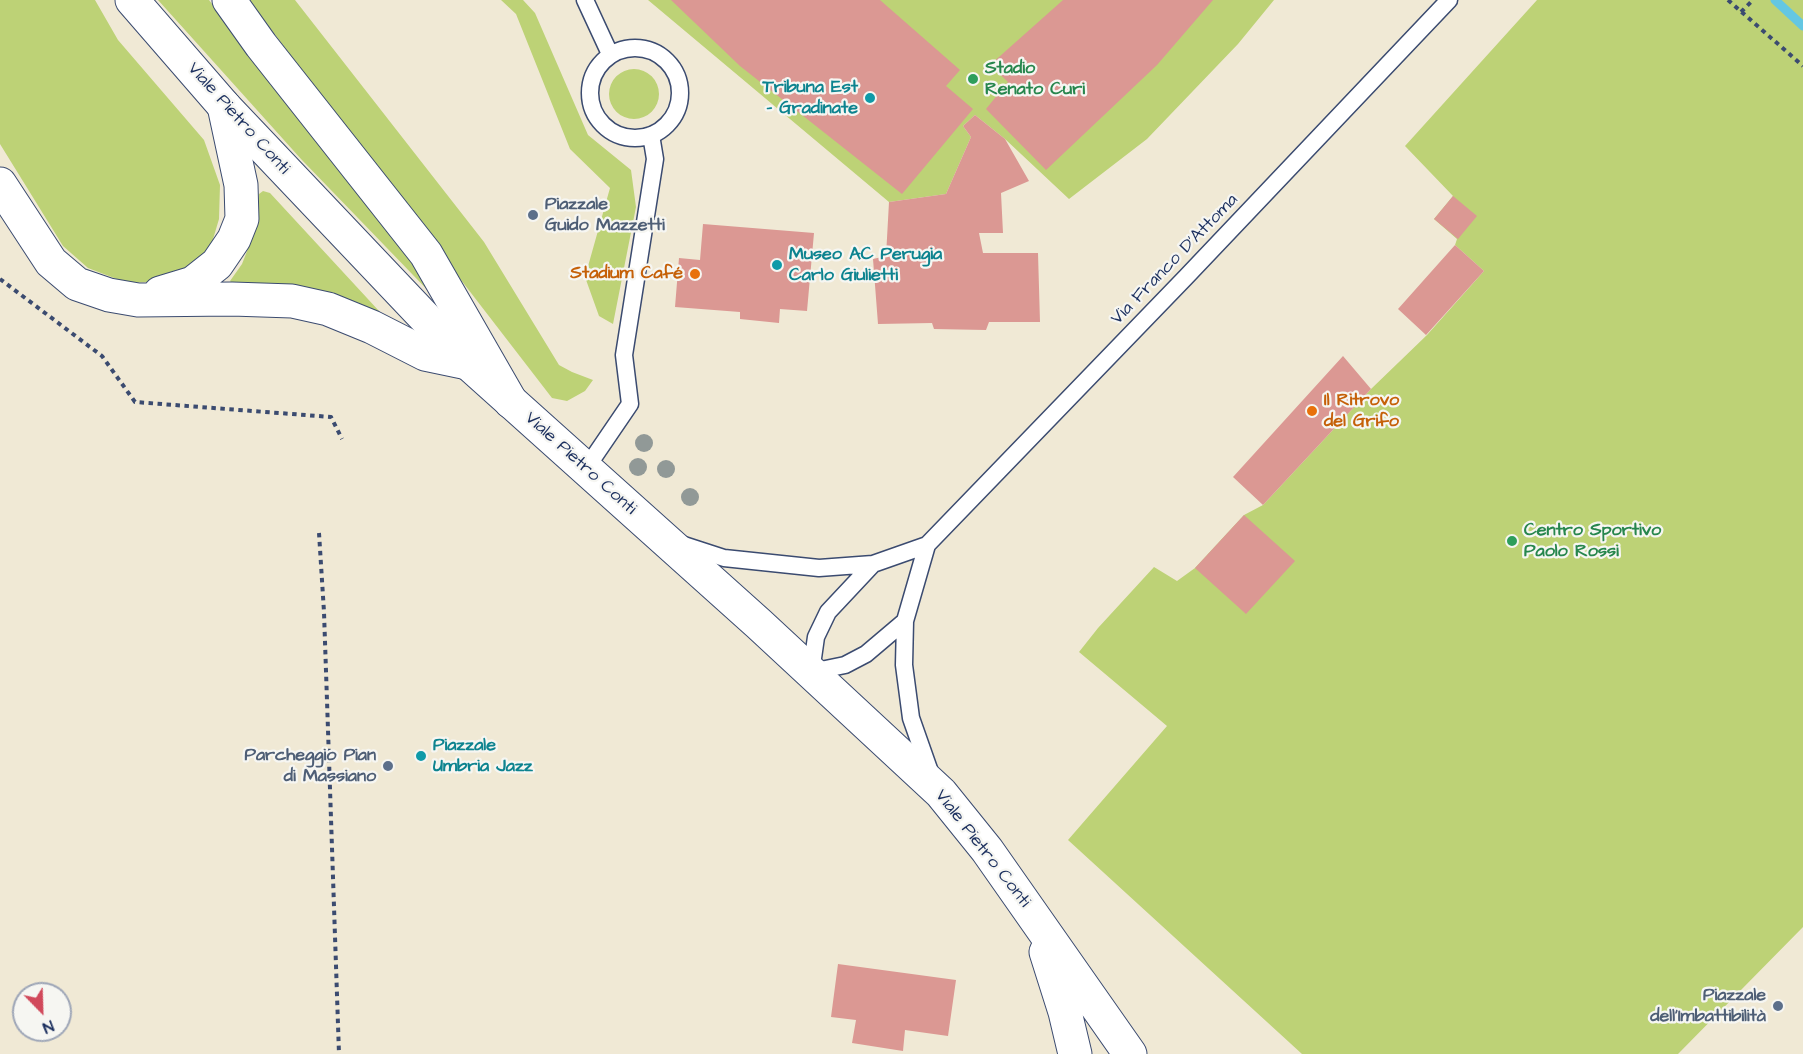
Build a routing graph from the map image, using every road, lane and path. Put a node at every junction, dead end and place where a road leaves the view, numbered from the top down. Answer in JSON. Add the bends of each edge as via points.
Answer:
{"nodes":[{"id":1,"x":132,"y":0,"type":"edge"},
{"id":2,"x":230,"y":0,"type":"edge"},
{"id":3,"x":585,"y":0,"type":"edge"},
{"id":4,"x":1449,"y":0,"type":"edge"},
{"id":5,"x":1728,"y":0,"type":"edge"},
{"id":6,"x":1753,"y":0,"type":"edge"},
{"id":7,"x":1742,"y":12,"type":"junction"},
{"id":8,"x":610,"y":54,"type":"junction"},
{"id":9,"x":1803,"y":66,"type":"edge"},
{"id":10,"x":224,"y":106,"type":"junction"},
{"id":11,"x":651,"y":135,"type":"junction"},
{"id":12,"x":0,"y":184,"type":"edge"},
{"id":13,"x":0,"y":279,"type":"edge"},
{"id":14,"x":138,"y":300,"type":"junction"},
{"id":15,"x":468,"y":363,"type":"junction"},
{"id":16,"x":511,"y":402,"type":"junction"},
{"id":17,"x":342,"y":440,"type":"dead end"},
{"id":18,"x":585,"y":470,"type":"junction"},
{"id":19,"x":319,"y":533,"type":"dead end"},
{"id":20,"x":660,"y":537,"type":"junction"},
{"id":21,"x":927,"y":545,"type":"junction"},
{"id":22,"x":873,"y":564,"type":"junction"},
{"id":23,"x":905,"y":621,"type":"junction"},
{"id":24,"x":811,"y":672,"type":"junction"},
{"id":25,"x":941,"y":793,"type":"junction"},
{"id":26,"x":1036,"y":918,"type":"junction"},
{"id":27,"x":339,"y":1054,"type":"edge"},
{"id":28,"x":1075,"y":1054,"type":"edge"},
{"id":29,"x":1130,"y":1054,"type":"edge"}],
"edges":[{"from":1,"to":10,"type":"street","name":"Viale Pietro Conti"},
{"from":2,"to":16,"type":"street","via":[[426,254]]},
{"from":3,"to":8,"type":"lane"},
{"from":4,"to":21,"type":"lane","name":"Via Franco D'Attoma"},
{"from":5,"to":7,"type":"path"},
{"from":6,"to":7,"type":"path"},
{"from":7,"to":9,"type":"path"},
{"from":8,"to":11,"type":"lane","via":[[591,78],[591,107],[603,125],[622,137]]},
{"from":8,"to":11,"type":"lane","via":[[624,48],[654,51],[676,72],[680,102],[664,128]]},
{"from":10,"to":14,"type":"street","via":[[241,185],[242,219],[234,239],[218,264],[193,283]]},
{"from":10,"to":15,"type":"street","name":"Viale Pietro Conti"},
{"from":11,"to":18,"type":"lane","via":[[654,159],[624,355],[630,404]]},
{"from":12,"to":14,"type":"street","via":[[51,262],[77,284]]},
{"from":13,"to":17,"type":"path","via":[[102,356],[135,402],[331,417]]},
{"from":14,"to":15,"type":"street","via":[[292,301],[328,309],[425,354]]},
{"from":15,"to":16,"type":"street","name":"Viale Pietro Conti"},
{"from":16,"to":18,"type":"street","name":"Viale Pietro Conti"},
{"from":18,"to":20,"type":"street","name":"Viale Pietro Conti"},
{"from":19,"to":27,"type":"path"},
{"from":20,"to":22,"type":"lane","name":"Via Franco D'Attoma","via":[[724,558],[762,563],[819,568]]},
{"from":20,"to":24,"type":"street","name":"Viale Pietro Conti"},
{"from":21,"to":22,"type":"lane","name":"Via Franco D'Attoma"},
{"from":21,"to":23,"type":"lane","name":"Via Franco D'Attoma"},
{"from":22,"to":24,"type":"lane","name":"Via Franco D'Attoma","via":[[828,612],[816,638]]},
{"from":23,"to":24,"type":"lane","via":[[866,654],[845,665]]},
{"from":23,"to":25,"type":"lane","name":"Via Franco D'Attoma","via":[[904,665],[911,718]]},
{"from":24,"to":25,"type":"street","name":"Viale Pietro Conti"},
{"from":25,"to":26,"type":"street","name":"Viale Pietro Conti"},
{"from":26,"to":28,"type":"street","name":"Viale Pietro Conti"},
{"from":26,"to":29,"type":"street","name":"Viale Pietro Conti"}]}
